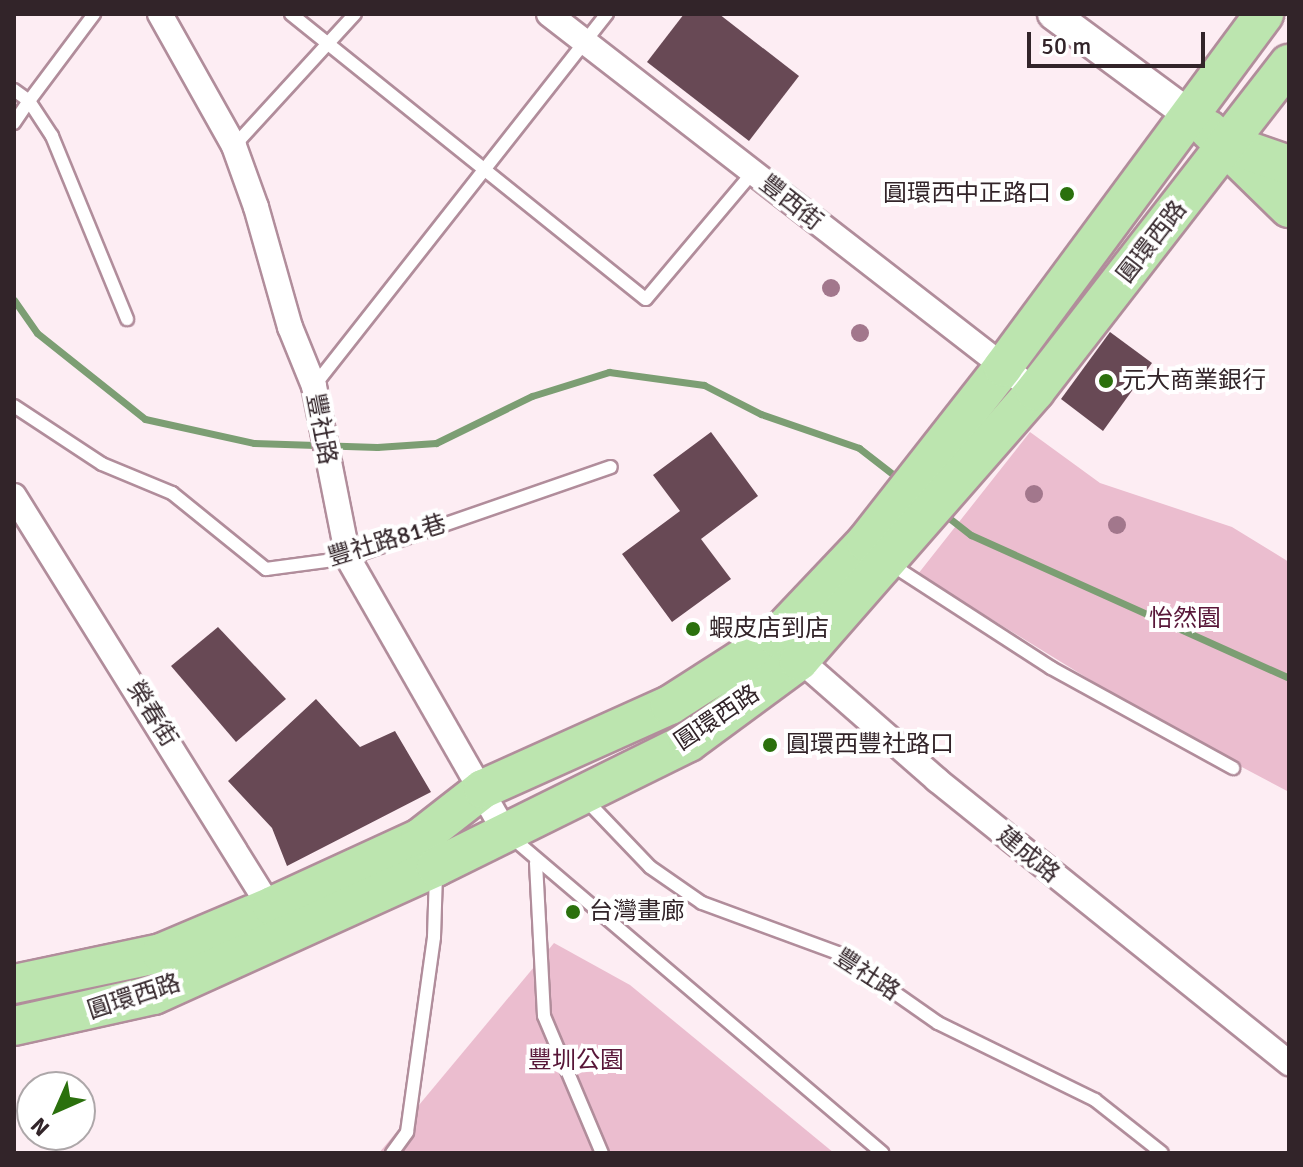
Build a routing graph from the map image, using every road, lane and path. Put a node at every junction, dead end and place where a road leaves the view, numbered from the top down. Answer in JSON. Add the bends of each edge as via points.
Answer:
{"nodes":[{"id":1,"x":94,"y":14,"type":"edge"},
{"id":2,"x":160,"y":14,"type":"edge"},
{"id":3,"x":291,"y":14,"type":"edge"},
{"id":4,"x":355,"y":14,"type":"edge"},
{"id":5,"x":549,"y":14,"type":"edge"},
{"id":6,"x":607,"y":14,"type":"edge"},
{"id":7,"x":1053,"y":14,"type":"edge"},
{"id":8,"x":1264,"y":14,"type":"edge"},
{"id":9,"x":587,"y":43,"type":"junction"},
{"id":10,"x":330,"y":45,"type":"junction"},
{"id":11,"x":1289,"y":64,"type":"edge"},
{"id":12,"x":14,"y":90,"type":"edge"},
{"id":13,"x":29,"y":101,"type":"junction"},
{"id":14,"x":1188,"y":114,"type":"junction"},
{"id":15,"x":14,"y":123,"type":"edge"},
{"id":16,"x":1228,"y":144,"type":"junction"},
{"id":17,"x":234,"y":146,"type":"junction"},
{"id":18,"x":1289,"y":165,"type":"edge"},
{"id":19,"x":482,"y":171,"type":"junction"},
{"id":20,"x":752,"y":173,"type":"junction"},
{"id":21,"x":1289,"y":208,"type":"edge"},
{"id":22,"x":127,"y":319,"type":"dead end"},
{"id":23,"x":1003,"y":367,"type":"junction"},
{"id":24,"x":314,"y":386,"type":"junction"},
{"id":25,"x":1035,"y":391,"type":"junction"},
{"id":26,"x":14,"y":406,"type":"edge"},
{"id":27,"x":611,"y":467,"type":"dead end"},
{"id":28,"x":14,"y":496,"type":"edge"},
{"id":29,"x":348,"y":558,"type":"junction"},
{"id":30,"x":886,"y":561,"type":"junction"},
{"id":31,"x":787,"y":649,"type":"junction"},
{"id":32,"x":1233,"y":768,"type":"dead end"},
{"id":33,"x":483,"y":789,"type":"junction"},
{"id":34,"x":581,"y":793,"type":"junction"},
{"id":35,"x":505,"y":832,"type":"junction"},
{"id":36,"x":428,"y":853,"type":"junction"},
{"id":37,"x":536,"y":863,"type":"junction"},
{"id":38,"x":278,"y":921,"type":"junction"},
{"id":39,"x":14,"y":984,"type":"edge"},
{"id":40,"x":14,"y":1026,"type":"edge"},
{"id":41,"x":1289,"y":1063,"type":"edge"},
{"id":42,"x":392,"y":1153,"type":"edge"},
{"id":43,"x":602,"y":1153,"type":"edge"},
{"id":44,"x":882,"y":1153,"type":"edge"},
{"id":45,"x":1162,"y":1153,"type":"edge"}],
"edges":[{"from":1,"to":13,"type":"lane"},
{"from":2,"to":17,"type":"street","name":"豐社路"},
{"from":3,"to":10,"type":"lane"},
{"from":4,"to":10,"type":"lane"},
{"from":5,"to":9,"type":"street","name":"豐西街"},
{"from":6,"to":9,"type":"lane"},
{"from":7,"to":14,"type":"street"},
{"from":8,"to":14,"type":"main road","name":"圓環西路"},
{"from":9,"to":19,"type":"lane"},
{"from":9,"to":20,"type":"street","name":"豐西街"},
{"from":10,"to":17,"type":"lane"},
{"from":10,"to":19,"type":"lane"},
{"from":11,"to":16,"type":"main road","name":"圓環西路"},
{"from":12,"to":13,"type":"lane"},
{"from":13,"to":15,"type":"lane"},
{"from":13,"to":22,"type":"lane","via":[[52,136]]},
{"from":14,"to":16,"type":"main road"},
{"from":14,"to":23,"type":"main road","name":"圓環西路"},
{"from":16,"to":18,"type":"main road"},
{"from":16,"to":21,"type":"main road"},
{"from":16,"to":25,"type":"main road","name":"圓環西路"},
{"from":17,"to":24,"type":"street","name":"豐社路"},
{"from":19,"to":20,"type":"lane","via":[[646,299]]},
{"from":19,"to":24,"type":"lane"},
{"from":20,"to":23,"type":"street","name":"豐西街"},
{"from":23,"to":25,"type":"street","name":"豐西街"},
{"from":23,"to":31,"type":"main road","name":"圓環西路"},
{"from":24,"to":29,"type":"street","name":"豐社路"},
{"from":25,"to":30,"type":"main road","name":"圓環西路"},
{"from":26,"to":29,"type":"lane","name":"豐社路81巷","via":[[102,464],[172,493],[266,569]]},
{"from":27,"to":29,"type":"lane","name":"豐社路81巷"},
{"from":28,"to":38,"type":"street","name":"榮春街"},
{"from":29,"to":33,"type":"street","name":"豐社路"},
{"from":30,"to":31,"type":"main road","name":"圓環西路"},
{"from":30,"to":32,"type":"lane","via":[[1051,668]]},
{"from":31,"to":33,"type":"main road","name":"圓環西路"},
{"from":31,"to":34,"type":"main road","name":"圓環西路","via":[[689,742]]},
{"from":31,"to":41,"type":"street","name":"建成路","via":[[937,780]]},
{"from":33,"to":35,"type":"street","name":"豐社路"},
{"from":33,"to":36,"type":"main road","name":"圓環西路"},
{"from":34,"to":35,"type":"main road","name":"圓環西路"},
{"from":34,"to":45,"type":"lane","name":"豐社路","via":[[650,867],[702,903],[838,953],[938,1023],[1095,1100]]},
{"from":35,"to":36,"type":"main road","name":"圓環西路"},
{"from":35,"to":37,"type":"lane"},
{"from":36,"to":38,"type":"main road","name":"圓環西路"},
{"from":36,"to":42,"type":"lane","via":[[434,937],[407,1132]]},
{"from":37,"to":43,"type":"lane","via":[[544,1016]]},
{"from":37,"to":44,"type":"lane"},
{"from":38,"to":39,"type":"main road","name":"圓環西路"},
{"from":38,"to":40,"type":"main road","name":"圓環西路","via":[[154,995]]}]}
